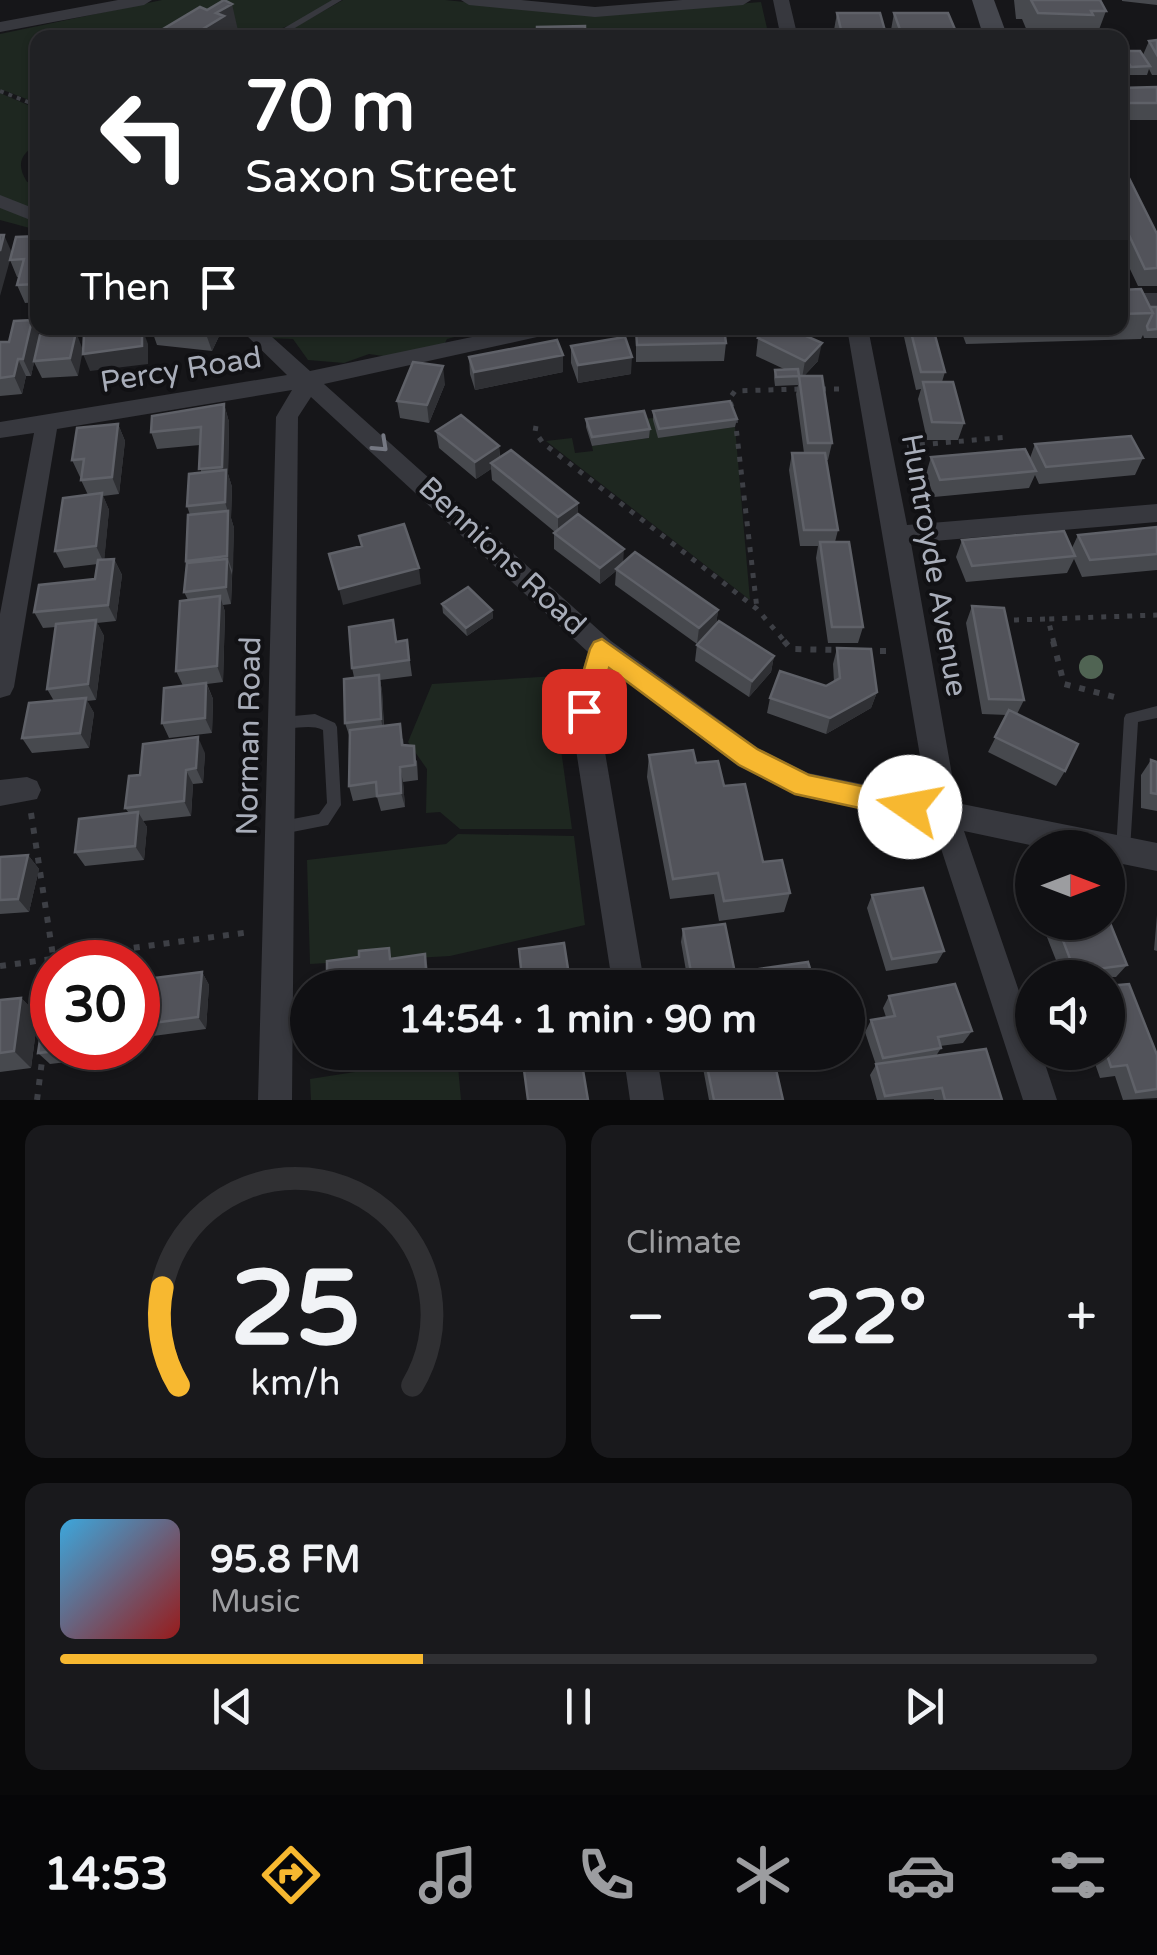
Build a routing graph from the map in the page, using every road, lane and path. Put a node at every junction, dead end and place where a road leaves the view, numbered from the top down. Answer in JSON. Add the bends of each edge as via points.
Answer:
{"nodes":[{"id":1,"x":144,"y":0,"type":"edge"},
{"id":2,"x":338,"y":0,"type":"edge"},
{"id":3,"x":469,"y":0,"type":"edge"},
{"id":4,"x":744,"y":0,"type":"edge"},
{"id":5,"x":782,"y":0,"type":"edge"},
{"id":6,"x":982,"y":0,"type":"edge"},
{"id":7,"x":0,"y":27,"type":"edge"},
{"id":8,"x":226,"y":29,"type":"edge"},
{"id":9,"x":229,"y":30,"type":"edge"},
{"id":10,"x":286,"y":30,"type":"edge"},
{"id":11,"x":788,"y":30,"type":"edge"},
{"id":12,"x":993,"y":30,"type":"edge"},
{"id":13,"x":0,"y":91,"type":"edge"},
{"id":14,"x":30,"y":101,"type":"edge"},
{"id":15,"x":0,"y":201,"type":"edge"},
{"id":16,"x":30,"y":214,"type":"edge"},
{"id":17,"x":1128,"y":300,"type":"edge"},
{"id":18,"x":1157,"y":300,"type":"edge"},
{"id":19,"x":257,"y":335,"type":"edge"},
{"id":20,"x":514,"y":335,"type":"edge"},
{"id":21,"x":857,"y":335,"type":"edge"},
{"id":22,"x":310,"y":379,"type":"junction"},
{"id":23,"x":868,"y":388,"type":"junction"},
{"id":24,"x":47,"y":422,"type":"junction"},
{"id":25,"x":536,"y":426,"type":"dead end"},
{"id":26,"x":0,"y":430,"type":"edge"},
{"id":27,"x":1008,"y":437,"type":"dead end"},
{"id":28,"x":880,"y":446,"type":"junction"},
{"id":29,"x":1157,"y":513,"type":"edge"},
{"id":30,"x":898,"y":535,"type":"junction"},
{"id":31,"x":757,"y":609,"type":"junction"},
{"id":32,"x":1157,"y":615,"type":"edge"},
{"id":33,"x":1048,"y":618,"type":"junction"},
{"id":34,"x":1014,"y":620,"type":"dead end"},
{"id":35,"x":602,"y":649,"type":"junction"},
{"id":36,"x":845,"y":650,"type":"edge"},
{"id":37,"x":863,"y":650,"type":"edge"},
{"id":38,"x":917,"y":652,"type":"junction"},
{"id":39,"x":0,"y":687,"type":"edge"},
{"id":40,"x":1138,"y":703,"type":"dead end"},
{"id":41,"x":1157,"y":712,"type":"edge"},
{"id":42,"x":282,"y":723,"type":"junction"},
{"id":43,"x":14,"y":792,"type":"edge"},
{"id":44,"x":944,"y":814,"type":"junction"},
{"id":45,"x":279,"y":828,"type":"junction"},
{"id":46,"x":1024,"y":830,"type":"edge"},
{"id":47,"x":1124,"y":830,"type":"edge"},
{"id":48,"x":1125,"y":850,"type":"edge"},
{"id":49,"x":1157,"y":857,"type":"edge"},
{"id":50,"x":278,"y":929,"type":"junction"},
{"id":51,"x":50,"y":940,"type":"edge"},
{"id":52,"x":160,"y":945,"type":"edge"},
{"id":53,"x":30,"y":963,"type":"edge"},
{"id":54,"x":0,"y":966,"type":"edge"},
{"id":55,"x":626,"y":970,"type":"edge"},
{"id":56,"x":41,"y":1070,"type":"edge"},
{"id":57,"x":643,"y":1070,"type":"edge"},
{"id":58,"x":37,"y":1100,"type":"edge"},
{"id":59,"x":275,"y":1100,"type":"edge"},
{"id":60,"x":647,"y":1100,"type":"edge"},
{"id":61,"x":1040,"y":1100,"type":"edge"}],
"edges":[{"from":1,"to":7,"type":"street"},
{"from":2,"to":10,"type":"lane"},
{"from":3,"to":4,"type":"street","via":[[594,12]]},
{"from":5,"to":11,"type":"street"},
{"from":6,"to":12,"type":"main road"},
{"from":8,"to":9,"type":"path"},
{"from":13,"to":14,"type":"path"},
{"from":15,"to":16,"type":"street"},
{"from":17,"to":18,"type":"street"},
{"from":19,"to":22,"type":"street","name":"Bennions Road"},
{"from":20,"to":22,"type":"street","name":"Percy Road"},
{"from":21,"to":23,"type":"street","name":"Huntroyde Avenue"},
{"from":22,"to":24,"type":"street","name":"Percy Road"},
{"from":22,"to":35,"type":"street","name":"Bennions Road","one_way":true},
{"from":22,"to":42,"type":"street","name":"Norman Road","via":[[287,417]]},
{"from":23,"to":28,"type":"street","name":"Huntroyde Avenue"},
{"from":23,"to":31,"type":"path","via":[[736,391],[729,400],[738,427]]},
{"from":24,"to":26,"type":"street","name":"Percy Road"},
{"from":24,"to":39,"type":"street"},
{"from":25,"to":31,"type":"path","via":[[544,443]]},
{"from":27,"to":28,"type":"path"},
{"from":28,"to":30,"type":"street","name":"Huntroyde Avenue"},
{"from":29,"to":30,"type":"street"},
{"from":30,"to":38,"type":"street","name":"Huntroyde Avenue"},
{"from":31,"to":36,"type":"path","via":[[791,649]]},
{"from":32,"to":33,"type":"path"},
{"from":33,"to":34,"type":"path"},
{"from":33,"to":40,"type":"path","via":[[1064,684]]},
{"from":35,"to":44,"type":"street","name":"Bennions Road","via":[[748,757],[804,786]]},
{"from":35,"to":55,"type":"street","via":[[584,711]]},
{"from":37,"to":38,"type":"path"},
{"from":38,"to":44,"type":"street","name":"Huntroyde Avenue"},
{"from":41,"to":47,"type":"lane","via":[[1131,718]]},
{"from":42,"to":45,"type":"street","name":"Norman Road"},
{"from":42,"to":45,"type":"lane","via":[[315,720],[330,727],[334,805],[323,820]]},
{"from":43,"to":51,"type":"path"},
{"from":44,"to":46,"type":"street","name":"Bennions Road"},
{"from":44,"to":61,"type":"street","name":"Huntroyde Avenue"},
{"from":45,"to":50,"type":"street","name":"Norman Road"},
{"from":48,"to":49,"type":"street","name":"Bennions Road"},
{"from":50,"to":52,"type":"path"},
{"from":50,"to":59,"type":"street","name":"Norman Road"},
{"from":53,"to":54,"type":"path"},
{"from":56,"to":58,"type":"path"},
{"from":57,"to":60,"type":"street"}]}
